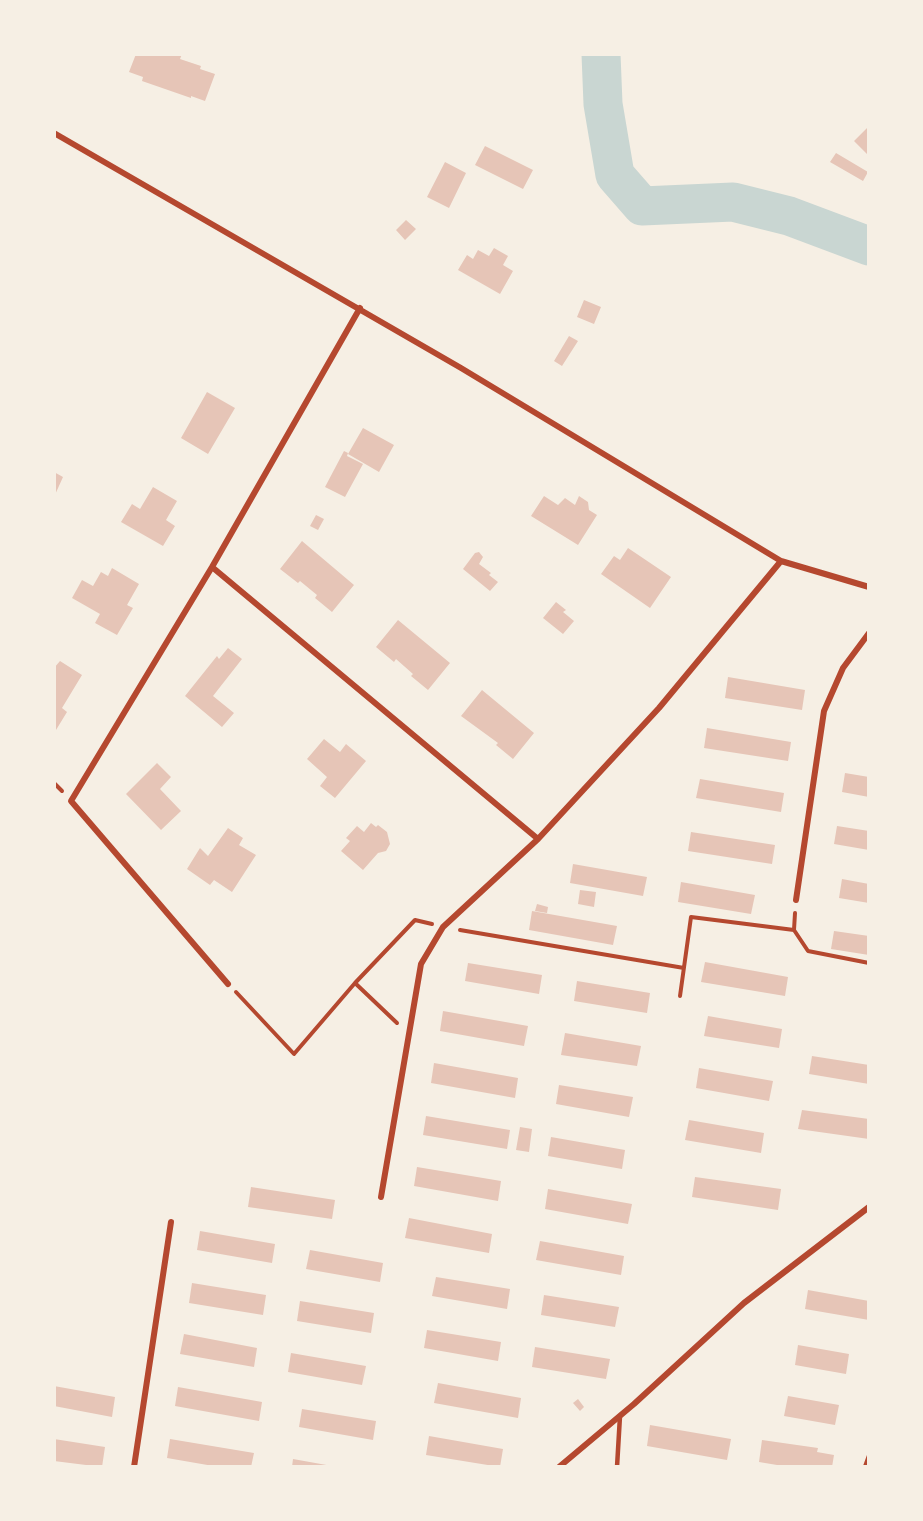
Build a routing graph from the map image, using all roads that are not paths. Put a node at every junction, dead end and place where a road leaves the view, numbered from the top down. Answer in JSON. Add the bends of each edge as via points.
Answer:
{"nodes":[{"id":1,"x":54,"y":133,"type":"edge"},
{"id":2,"x":360,"y":308,"type":"junction"},
{"id":3,"x":782,"y":561,"type":"junction"},
{"id":4,"x":213,"y":567,"type":"junction"},
{"id":5,"x":869,"y":587,"type":"edge"},
{"id":6,"x":869,"y":633,"type":"edge"},
{"id":7,"x":538,"y":840,"type":"junction"},
{"id":8,"x":796,"y":900,"type":"road end"},
{"id":9,"x":228,"y":984,"type":"road end"},
{"id":10,"x":381,"y":1197,"type":"dead end"},
{"id":11,"x":869,"y":1207,"type":"edge"},
{"id":12,"x":171,"y":1222,"type":"dead end"},
{"id":13,"x":620,"y":1416,"type":"junction"},
{"id":14,"x":869,"y":1456,"type":"edge"},
{"id":15,"x":134,"y":1467,"type":"edge"},
{"id":16,"x":559,"y":1467,"type":"edge"},
{"id":17,"x":617,"y":1467,"type":"edge"},
{"id":18,"x":865,"y":1467,"type":"edge"}],
"edges":[{"from":1,"to":2,"type":"street"},
{"from":2,"to":3,"type":"street"},
{"from":2,"to":4,"type":"street"},
{"from":3,"to":5,"type":"street"},
{"from":3,"to":7,"type":"street","via":[[659,708]]},
{"from":4,"to":7,"type":"street"},
{"from":4,"to":9,"type":"street","via":[[71,801]]},
{"from":6,"to":8,"type":"street","via":[[843,668],[825,711]]},
{"from":7,"to":10,"type":"street","via":[[443,927],[421,964]]},
{"from":11,"to":13,"type":"street","via":[[744,1303]]},
{"from":12,"to":15,"type":"street"},
{"from":13,"to":16,"type":"street"},
{"from":13,"to":17,"type":"lane"},
{"from":14,"to":18,"type":"lane"}]}
